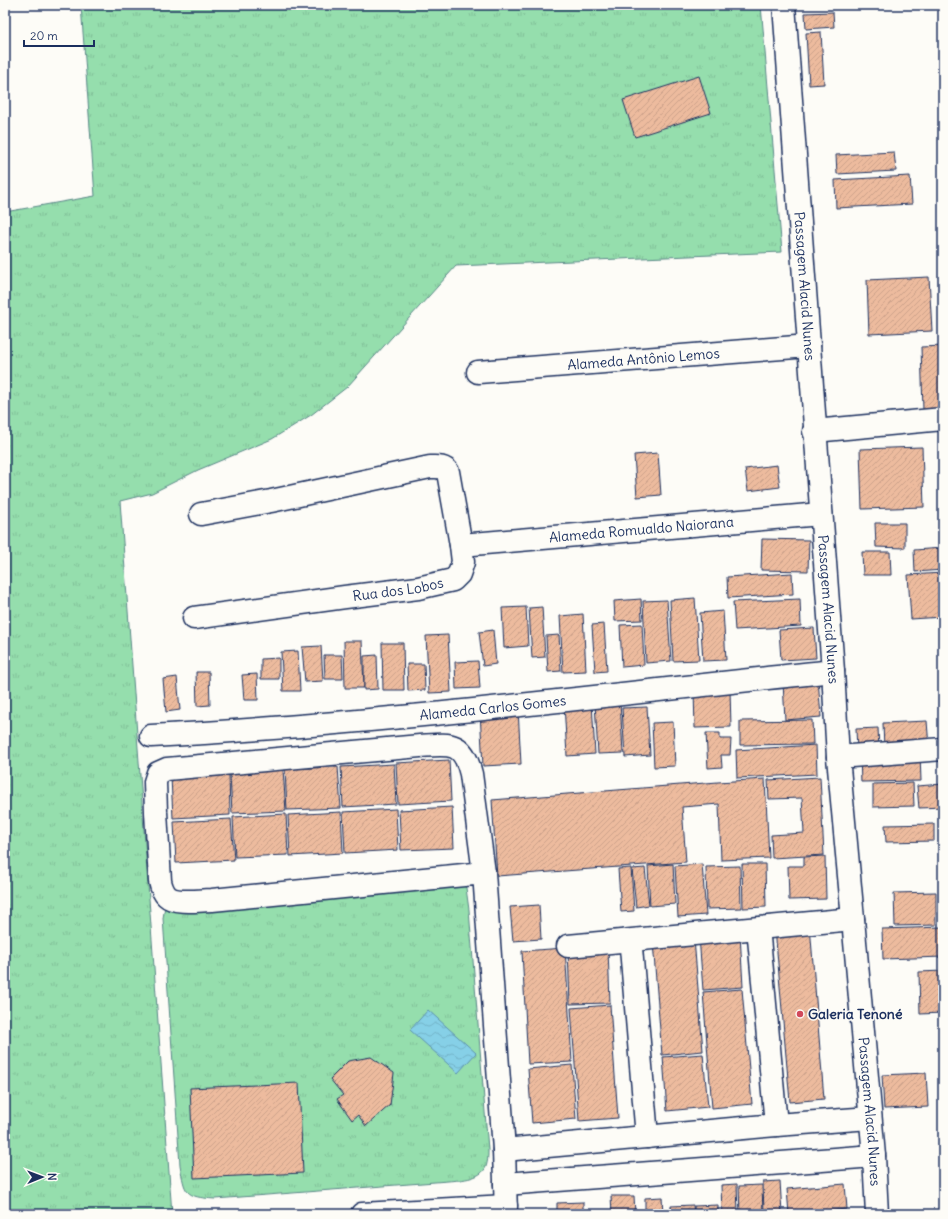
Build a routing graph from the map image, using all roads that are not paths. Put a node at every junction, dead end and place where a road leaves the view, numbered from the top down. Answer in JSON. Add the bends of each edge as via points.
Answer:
{"nodes":[{"id":1,"x":784,"y":5,"type":"edge"},
{"id":2,"x":809,"y":346,"type":"junction"},
{"id":3,"x":478,"y":372,"type":"dead end"},
{"id":4,"x":943,"y":419,"type":"edge"},
{"id":5,"x":814,"y":431,"type":"junction"},
{"id":6,"x":201,"y":514,"type":"dead end"},
{"id":7,"x":821,"y":514,"type":"junction"},
{"id":8,"x":461,"y":545,"type":"junction"},
{"id":9,"x":194,"y":618,"type":"dead end"},
{"id":10,"x":833,"y":671,"type":"junction"},
{"id":11,"x":151,"y":736,"type":"dead end"},
{"id":12,"x":943,"y":749,"type":"edge"},
{"id":13,"x":838,"y":757,"type":"junction"},
{"id":14,"x":484,"y":873,"type":"junction"},
{"id":15,"x":854,"y":919,"type":"junction"},
{"id":16,"x":759,"y":938,"type":"dead end"},
{"id":17,"x":568,"y":946,"type":"dead end"},
{"id":18,"x":631,"y":948,"type":"dead end"},
{"id":19,"x":870,"y":1118,"type":"junction"},
{"id":20,"x":776,"y":1125,"type":"junction"},
{"id":21,"x":647,"y":1137,"type":"junction"},
{"id":22,"x":504,"y":1150,"type":"junction"},
{"id":23,"x":874,"y":1156,"type":"junction"},
{"id":24,"x":506,"y":1184,"type":"junction"},
{"id":25,"x":506,"y":1210,"type":"edge"},
{"id":26,"x":362,"y":1214,"type":"edge"},
{"id":27,"x":877,"y":1214,"type":"edge"}],
"edges":[{"from":1,"to":2,"type":"street","name":"Passagem Alacid Nunes"},
{"from":2,"to":3,"type":"street","name":"Alameda Antônio Lemos"},
{"from":2,"to":5,"type":"street","name":"Passagem Alacid Nunes"},
{"from":4,"to":5,"type":"street"},
{"from":5,"to":7,"type":"street","name":"Passagem Alacid Nunes"},
{"from":6,"to":8,"type":"street","name":"Rua dos Lobos","via":[[439,467],[448,472]]},
{"from":7,"to":8,"type":"street","name":"Alameda Romualdo Naiorana"},
{"from":7,"to":10,"type":"street","name":"Passagem Alacid Nunes"},
{"from":8,"to":9,"type":"street","name":"Rua dos Lobos","via":[[463,562],[459,574],[453,580],[418,588]]},
{"from":10,"to":11,"type":"street","name":"Alameda Carlos Gomes","via":[[408,716]]},
{"from":10,"to":13,"type":"street","name":"Passagem Alacid Nunes"},
{"from":12,"to":13,"type":"street"},
{"from":13,"to":15,"type":"street","name":"Passagem Alacid Nunes"},
{"from":14,"to":14,"type":"street","via":[[212,900],[171,899],[166,895],[160,881],[156,778],[158,773],[167,769],[448,744],[458,749],[468,764]]},
{"from":14,"to":22,"type":"street"},
{"from":15,"to":17,"type":"street"},
{"from":15,"to":19,"type":"street","name":"Passagem Alacid Nunes"},
{"from":16,"to":20,"type":"street"},
{"from":18,"to":21,"type":"street"},
{"from":19,"to":20,"type":"street"},
{"from":19,"to":23,"type":"street","name":"Passagem Alacid Nunes"},
{"from":20,"to":21,"type":"street"},
{"from":21,"to":22,"type":"street"},
{"from":22,"to":24,"type":"street"},
{"from":23,"to":24,"type":"street"},
{"from":23,"to":27,"type":"street","name":"Passagem Alacid Nunes"},
{"from":24,"to":25,"type":"street"},
{"from":25,"to":26,"type":"street"}]}
